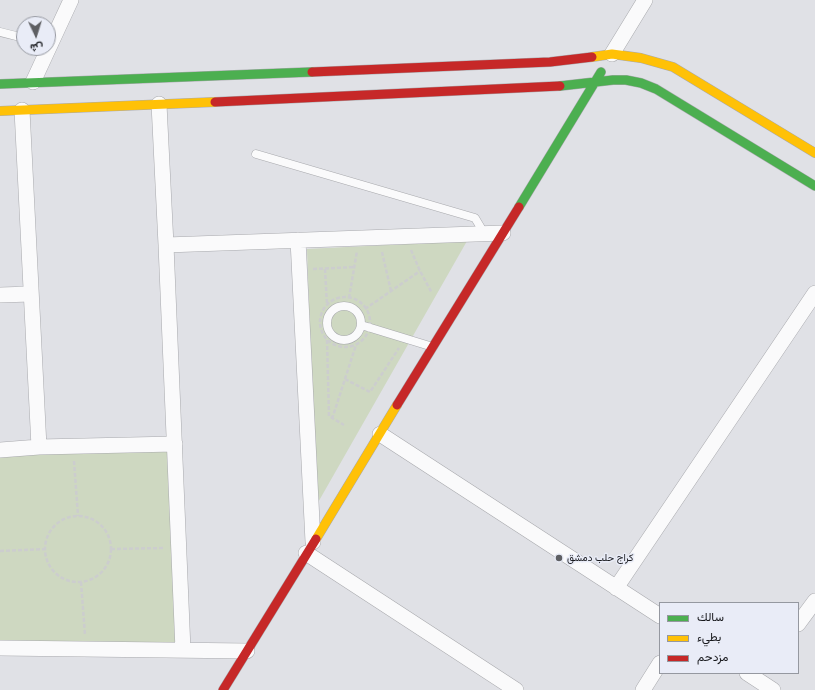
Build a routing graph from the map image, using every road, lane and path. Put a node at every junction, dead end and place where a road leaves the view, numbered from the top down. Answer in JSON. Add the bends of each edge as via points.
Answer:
{"nodes":[{"id":1,"x":71,"y":0,"type":"edge"},
{"id":2,"x":645,"y":0,"type":"edge"},
{"id":3,"x":56,"y":31,"type":"edge"},
{"id":4,"x":0,"y":32,"type":"edge"},
{"id":5,"x":16,"y":36,"type":"edge"},
{"id":6,"x":612,"y":54,"type":"junction"},
{"id":7,"x":44,"y":56,"type":"edge"},
{"id":8,"x":33,"y":82,"type":"junction"},
{"id":9,"x":595,"y":82,"type":"junction"},
{"id":10,"x":0,"y":84,"type":"edge"},
{"id":11,"x":159,"y":104,"type":"junction"},
{"id":12,"x":22,"y":110,"type":"junction"},
{"id":13,"x":0,"y":111,"type":"edge"},
{"id":14,"x":815,"y":152,"type":"edge"},
{"id":15,"x":256,"y":154,"type":"dead end"},
{"id":16,"x":815,"y":186,"type":"edge"},
{"id":17,"x":503,"y":232,"type":"junction"},
{"id":18,"x":484,"y":233,"type":"junction"},
{"id":19,"x":298,"y":240,"type":"junction"},
{"id":20,"x":166,"y":245,"type":"junction"},
{"id":21,"x":382,"y":248,"type":"dead end"},
{"id":22,"x":411,"y":249,"type":"dead end"},
{"id":23,"x":364,"y":250,"type":"dead end"},
{"id":24,"x":355,"y":267,"type":"junction"},
{"id":25,"x":308,"y":269,"type":"dead end"},
{"id":26,"x":325,"y":269,"type":"junction"},
{"id":27,"x":420,"y":271,"type":"junction"},
{"id":28,"x":391,"y":291,"type":"junction"},
{"id":29,"x":432,"y":293,"type":"dead end"},
{"id":30,"x":815,"y":293,"type":"edge"},
{"id":31,"x":31,"y":294,"type":"junction"},
{"id":32,"x":0,"y":295,"type":"edge"},
{"id":33,"x":350,"y":298,"type":"junction"},
{"id":34,"x":328,"y":305,"type":"junction"},
{"id":35,"x":365,"y":309,"type":"junction"},
{"id":36,"x":361,"y":325,"type":"junction"},
{"id":37,"x":369,"y":328,"type":"junction"},
{"id":38,"x":327,"y":339,"type":"junction"},
{"id":39,"x":356,"y":344,"type":"junction"},
{"id":40,"x":433,"y":347,"type":"junction"},
{"id":41,"x":399,"y":348,"type":"dead end"},
{"id":42,"x":345,"y":379,"type":"junction"},
{"id":43,"x":332,"y":419,"type":"junction"},
{"id":44,"x":344,"y":425,"type":"dead end"},
{"id":45,"x":380,"y":434,"type":"junction"},
{"id":46,"x":175,"y":444,"type":"junction"},
{"id":47,"x":73,"y":446,"type":"junction"},
{"id":48,"x":39,"y":447,"type":"junction"},
{"id":49,"x":0,"y":450,"type":"edge"},
{"id":50,"x":78,"y":516,"type":"junction"},
{"id":51,"x":179,"y":547,"type":"junction"},
{"id":52,"x":310,"y":548,"type":"junction"},
{"id":53,"x":45,"y":549,"type":"junction"},
{"id":54,"x":111,"y":549,"type":"junction"},
{"id":55,"x":0,"y":551,"type":"edge"},
{"id":56,"x":81,"y":582,"type":"junction"},
{"id":57,"x":616,"y":588,"type":"junction"},
{"id":58,"x":815,"y":600,"type":"edge"},
{"id":59,"x":659,"y":615,"type":"edge"},
{"id":60,"x":799,"y":623,"type":"edge"},
{"id":61,"x":0,"y":648,"type":"edge"},
{"id":62,"x":86,"y":649,"type":"junction"},
{"id":63,"x":183,"y":650,"type":"junction"},
{"id":64,"x":247,"y":651,"type":"junction"},
{"id":65,"x":659,"y":665,"type":"edge"},
{"id":66,"x":756,"y":675,"type":"edge"},
{"id":67,"x":223,"y":690,"type":"edge"},
{"id":68,"x":516,"y":690,"type":"edge"},
{"id":69,"x":643,"y":690,"type":"edge"},
{"id":70,"x":773,"y":690,"type":"edge"}],
"edges":[{"from":1,"to":3,"type":"street"},
{"from":2,"to":6,"type":"street"},
{"from":4,"to":5,"type":"lane"},
{"from":6,"to":8,"type":"street","via":[[550,62]]},
{"from":6,"to":9,"type":"street"},
{"from":6,"to":14,"type":"street","via":[[641,58],[673,67]]},
{"from":7,"to":8,"type":"street"},
{"from":8,"to":10,"type":"street"},
{"from":9,"to":11,"type":"street","via":[[549,87]]},
{"from":9,"to":16,"type":"street","via":[[626,80],[641,82],[656,89]]},
{"from":9,"to":17,"type":"street"},
{"from":11,"to":12,"type":"street"},
{"from":11,"to":20,"type":"street"},
{"from":12,"to":13,"type":"street"},
{"from":12,"to":31,"type":"street"},
{"from":15,"to":18,"type":"lane","via":[[475,218]]},
{"from":17,"to":18,"type":"street"},
{"from":17,"to":40,"type":"street"},
{"from":18,"to":19,"type":"street"},
{"from":19,"to":20,"type":"street"},
{"from":19,"to":52,"type":"street"},
{"from":20,"to":46,"type":"street"},
{"from":21,"to":28,"type":"path"},
{"from":22,"to":27,"type":"path"},
{"from":23,"to":24,"type":"path","via":[[358,250]]},
{"from":24,"to":26,"type":"path"},
{"from":24,"to":33,"type":"path"},
{"from":25,"to":26,"type":"path"},
{"from":26,"to":34,"type":"path"},
{"from":27,"to":28,"type":"path"},
{"from":27,"to":29,"type":"path"},
{"from":28,"to":35,"type":"path"},
{"from":30,"to":57,"type":"street"},
{"from":31,"to":32,"type":"street"},
{"from":31,"to":48,"type":"street"},
{"from":33,"to":34,"type":"path","via":[[334,300]]},
{"from":33,"to":35,"type":"path"},
{"from":34,"to":38,"type":"path","via":[[320,320]]},
{"from":35,"to":37,"type":"path","via":[[370,320]]},
{"from":36,"to":36,"type":"lane","via":[[356,335],[346,340],[331,334],[327,324],[330,314],[344,306],[358,314]]},
{"from":36,"to":37,"type":"lane"},
{"from":37,"to":39,"type":"path","via":[[366,335]]},
{"from":37,"to":40,"type":"lane"},
{"from":38,"to":39,"type":"path","via":[[337,346]]},
{"from":38,"to":43,"type":"path","via":[[329,416]]},
{"from":39,"to":42,"type":"path"},
{"from":40,"to":45,"type":"street"},
{"from":41,"to":42,"type":"path","via":[[370,392]]},
{"from":42,"to":43,"type":"path"},
{"from":43,"to":44,"type":"path"},
{"from":45,"to":52,"type":"street"},
{"from":45,"to":57,"type":"street"},
{"from":46,"to":47,"type":"street"},
{"from":46,"to":51,"type":"street"},
{"from":47,"to":48,"type":"street"},
{"from":47,"to":50,"type":"path"},
{"from":48,"to":49,"type":"street"},
{"from":50,"to":53,"type":"path","via":[[58,522],[51,530]]},
{"from":50,"to":54,"type":"path","via":[[97,522],[105,529]]},
{"from":51,"to":54,"type":"path"},
{"from":51,"to":63,"type":"street"},
{"from":52,"to":64,"type":"street"},
{"from":52,"to":68,"type":"street"},
{"from":53,"to":55,"type":"path"},
{"from":53,"to":56,"type":"path","via":[[46,558],[56,574],[63,579]]},
{"from":54,"to":56,"type":"path","via":[[106,567],[99,575]]},
{"from":56,"to":62,"type":"path"},
{"from":57,"to":59,"type":"street"},
{"from":58,"to":60,"type":"street"},
{"from":61,"to":62,"type":"street"},
{"from":62,"to":63,"type":"street"},
{"from":63,"to":64,"type":"street"},
{"from":64,"to":67,"type":"street"},
{"from":65,"to":69,"type":"street"},
{"from":66,"to":70,"type":"street"}]}
